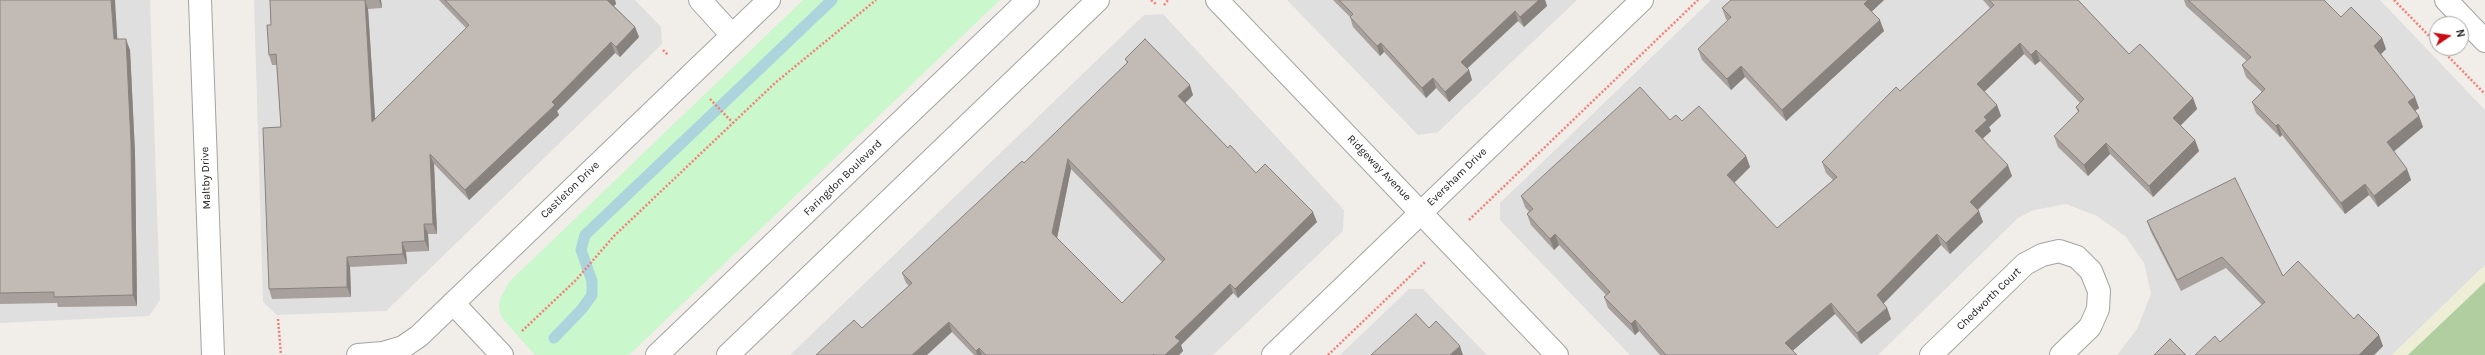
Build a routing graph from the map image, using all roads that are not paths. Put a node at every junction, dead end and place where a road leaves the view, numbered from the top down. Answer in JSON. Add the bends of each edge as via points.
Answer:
{"nodes":[{"id":1,"x":200,"y":0,"type":"edge"},
{"id":2,"x":700,"y":0,"type":"edge"},
{"id":3,"x":769,"y":0,"type":"edge"},
{"id":4,"x":1028,"y":0,"type":"edge"},
{"id":5,"x":1098,"y":0,"type":"edge"},
{"id":6,"x":1217,"y":0,"type":"edge"},
{"id":7,"x":1642,"y":0,"type":"edge"},
{"id":8,"x":2446,"y":0,"type":"edge"},
{"id":9,"x":732,"y":35,"type":"junction"},
{"id":10,"x":2485,"y":41,"type":"edge"},
{"id":11,"x":1420,"y":212,"type":"junction"},
{"id":12,"x":453,"y":303,"type":"junction"},
{"id":13,"x":501,"y":354,"type":"edge"},
{"id":14,"x":212,"y":355,"type":"edge"},
{"id":15,"x":358,"y":355,"type":"edge"},
{"id":16,"x":657,"y":355,"type":"edge"},
{"id":17,"x":728,"y":355,"type":"edge"},
{"id":18,"x":1273,"y":355,"type":"edge"},
{"id":19,"x":1557,"y":355,"type":"edge"},
{"id":20,"x":1931,"y":355,"type":"edge"},
{"id":21,"x":2061,"y":355,"type":"edge"}],
"edges":[{"from":1,"to":14,"type":"street","name":"Maltby Drive"},
{"from":2,"to":9,"type":"street"},
{"from":3,"to":9,"type":"street","name":"Castleton Drive"},
{"from":4,"to":16,"type":"street","name":"Faringdon Boulevard"},
{"from":5,"to":17,"type":"street"},
{"from":6,"to":11,"type":"street","name":"Ridgeway Avenue"},
{"from":7,"to":11,"type":"street","name":"Eversham Drive"},
{"from":8,"to":10,"type":"street"},
{"from":9,"to":12,"type":"street","name":"Castleton Drive"},
{"from":11,"to":18,"type":"street","name":"Eversham Drive"},
{"from":11,"to":19,"type":"street","name":"Ridgeway Avenue"},
{"from":12,"to":13,"type":"street"},
{"from":12,"to":15,"type":"street","name":"Castleton Drive","via":[[419,336],[403,347],[383,353]]},
{"from":20,"to":21,"type":"street","name":"Chedworth Court","via":[[2024,264],[2059,252],[2077,257],[2091,271],[2099,292],[2098,310],[2090,327]]}]}
